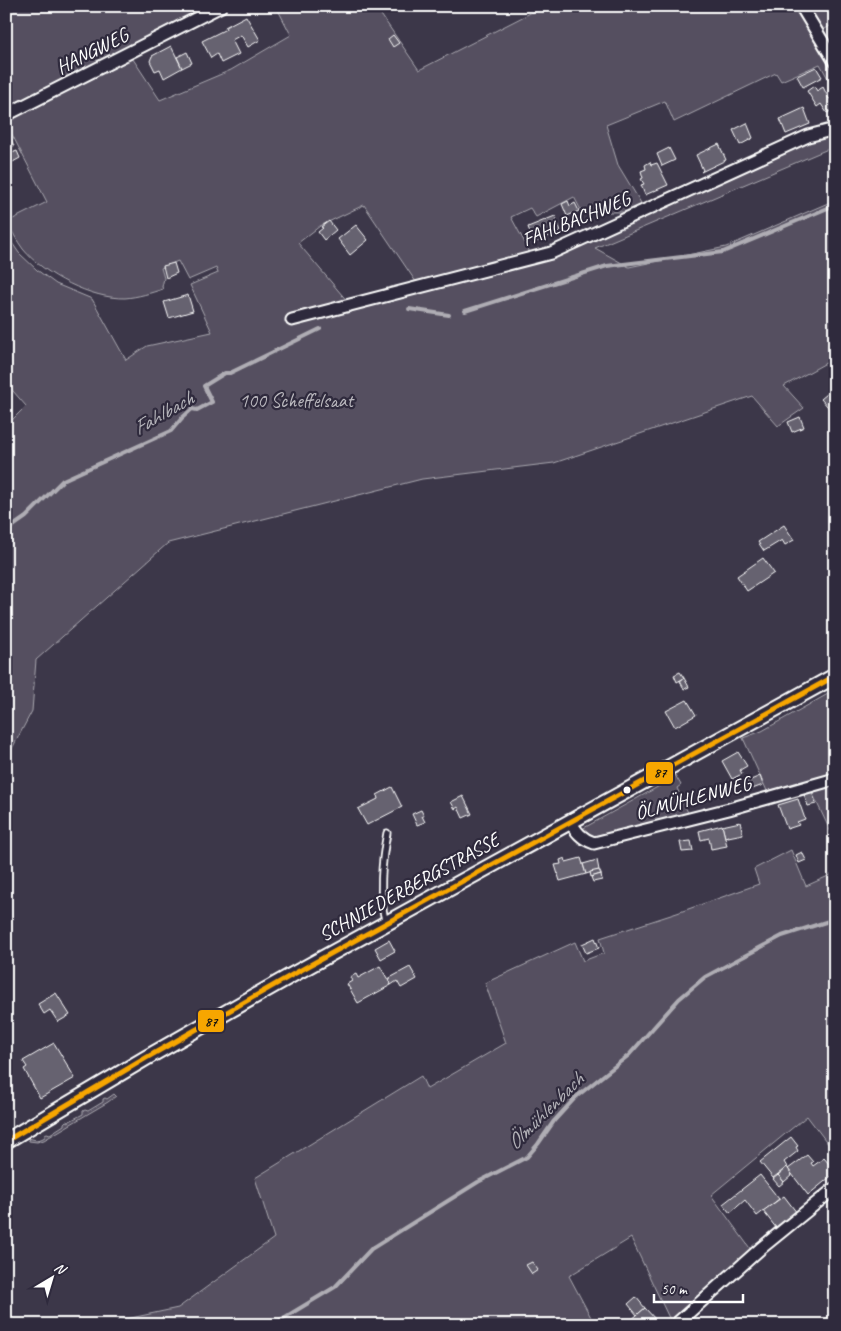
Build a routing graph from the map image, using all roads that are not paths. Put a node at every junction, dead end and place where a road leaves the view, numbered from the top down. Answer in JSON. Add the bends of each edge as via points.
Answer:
{"nodes":[{"id":1,"x":221,"y":6,"type":"edge"},
{"id":2,"x":801,"y":6,"type":"edge"},
{"id":3,"x":835,"y":62,"type":"edge"},
{"id":4,"x":6,"y":115,"type":"edge"},
{"id":5,"x":835,"y":129,"type":"edge"},
{"id":6,"x":292,"y":320,"type":"dead end"},
{"id":7,"x":835,"y":676,"type":"edge"},
{"id":8,"x":835,"y":780,"type":"edge"},
{"id":9,"x":570,"y":821,"type":"junction"},
{"id":10,"x":387,"y":833,"type":"dead end"},
{"id":11,"x":386,"y":923,"type":"junction"},
{"id":12,"x":6,"y":1141,"type":"edge"},
{"id":13,"x":835,"y":1188,"type":"edge"},
{"id":14,"x":675,"y":1325,"type":"edge"}],
"edges":[{"from":1,"to":4,"type":"street","name":"HANGWEG"},
{"from":2,"to":3,"type":"street"},
{"from":5,"to":6,"type":"street","name":"FAHLBACHWEG","via":[[808,136],[551,253]]},
{"from":7,"to":9,"type":"street","name":"SCHNIEDERBERGSTRASSE"},
{"from":8,"to":9,"type":"street","name":"ÖLMÜHLENWEG","via":[[594,843],[580,835]]},
{"from":9,"to":11,"type":"street","name":"SCHNIEDERBERGSTRASSE"},
{"from":10,"to":11,"type":"lane","via":[[382,877],[382,912]]},
{"from":11,"to":12,"type":"street","name":"SCHNIEDERBERGSTRASSE"},
{"from":13,"to":14,"type":"street"}]}
